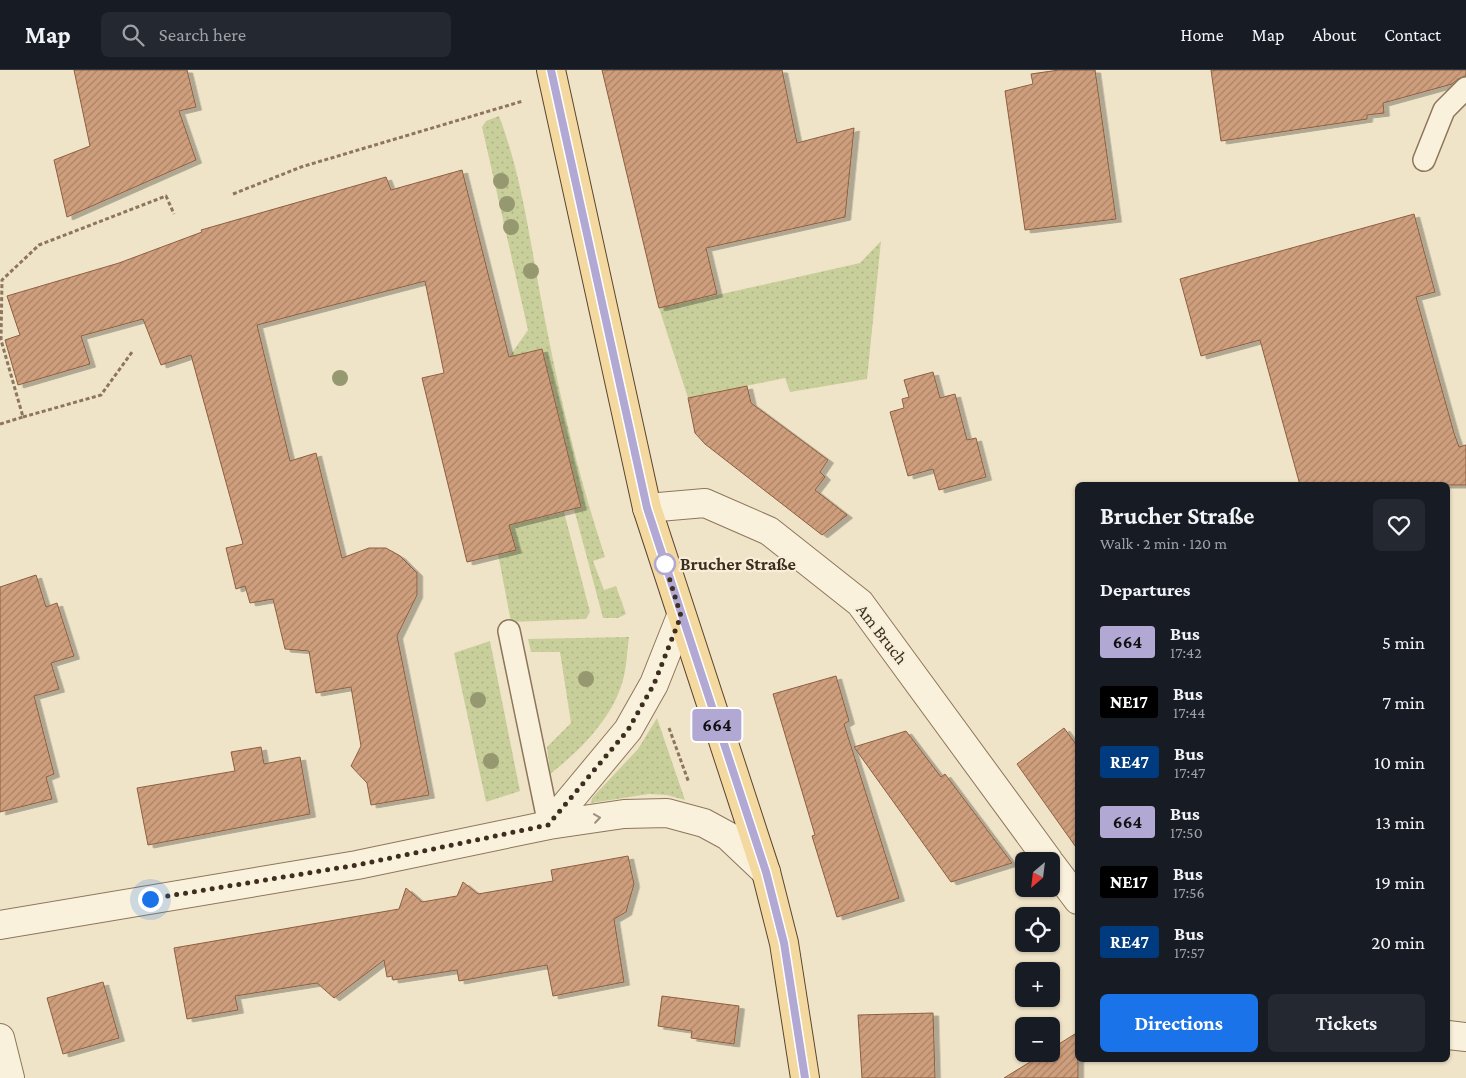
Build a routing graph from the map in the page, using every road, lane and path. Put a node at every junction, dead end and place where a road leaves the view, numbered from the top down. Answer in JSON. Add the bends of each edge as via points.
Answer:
{"nodes":[{"id":1,"x":553,"y":81,"type":"edge"},
{"id":2,"x":1466,"y":88,"type":"edge"},
{"id":3,"x":1424,"y":160,"type":"dead end"},
{"id":4,"x":234,"y":194,"type":"dead end"},
{"id":5,"x":174,"y":214,"type":"dead end"},
{"id":6,"x":132,"y":352,"type":"dead end"},
{"id":7,"x":23,"y":417,"type":"junction"},
{"id":8,"x":0,"y":424,"type":"edge"},
{"id":9,"x":647,"y":508,"type":"junction"},
{"id":10,"x":681,"y":616,"type":"junction"},
{"id":11,"x":509,"y":631,"type":"dead end"},
{"id":12,"x":668,"y":724,"type":"dead end"},
{"id":13,"x":691,"y":786,"type":"dead end"},
{"id":14,"x":548,"y":825,"type":"junction"},
{"id":15,"x":1043,"y":852,"type":"edge"},
{"id":16,"x":766,"y":872,"type":"junction"},
{"id":17,"x":1060,"y":876,"type":"edge"},
{"id":18,"x":1075,"y":896,"type":"edge"},
{"id":19,"x":0,"y":925,"type":"edge"},
{"id":20,"x":1450,"y":1034,"type":"edge"},
{"id":21,"x":1466,"y":1037,"type":"edge"},
{"id":22,"x":0,"y":1038,"type":"edge"},
{"id":23,"x":10,"y":1078,"type":"edge"},
{"id":24,"x":805,"y":1078,"type":"edge"}],
"edges":[{"from":1,"to":4,"type":"path","via":[[490,110],[301,167]]},
{"from":1,"to":9,"type":"main road"},
{"from":2,"to":3,"type":"lane","via":[[1444,110]]},
{"from":5,"to":7,"type":"path","via":[[166,196],[39,245],[2,280],[1,340]]},
{"from":6,"to":7,"type":"path","via":[[100,395]]},
{"from":7,"to":8,"type":"path"},
{"from":9,"to":10,"type":"main road"},
{"from":9,"to":15,"type":"street","name":"Am Bruch","via":[[705,503],[768,531],[860,603]]},
{"from":10,"to":14,"type":"street","via":[[654,684],[628,730]]},
{"from":10,"to":16,"type":"main road"},
{"from":11,"to":14,"type":"lane"},
{"from":12,"to":13,"type":"path"},
{"from":14,"to":16,"type":"street","one_way":true,"via":[[624,814],[667,814],[704,823],[728,836]]},
{"from":14,"to":19,"type":"street","via":[[357,865]]},
{"from":16,"to":24,"type":"main road","via":[[784,943]]},
{"from":17,"to":18,"type":"street","name":"Am Bruch"},
{"from":20,"to":21,"type":"street"},
{"from":22,"to":23,"type":"street"}]}
